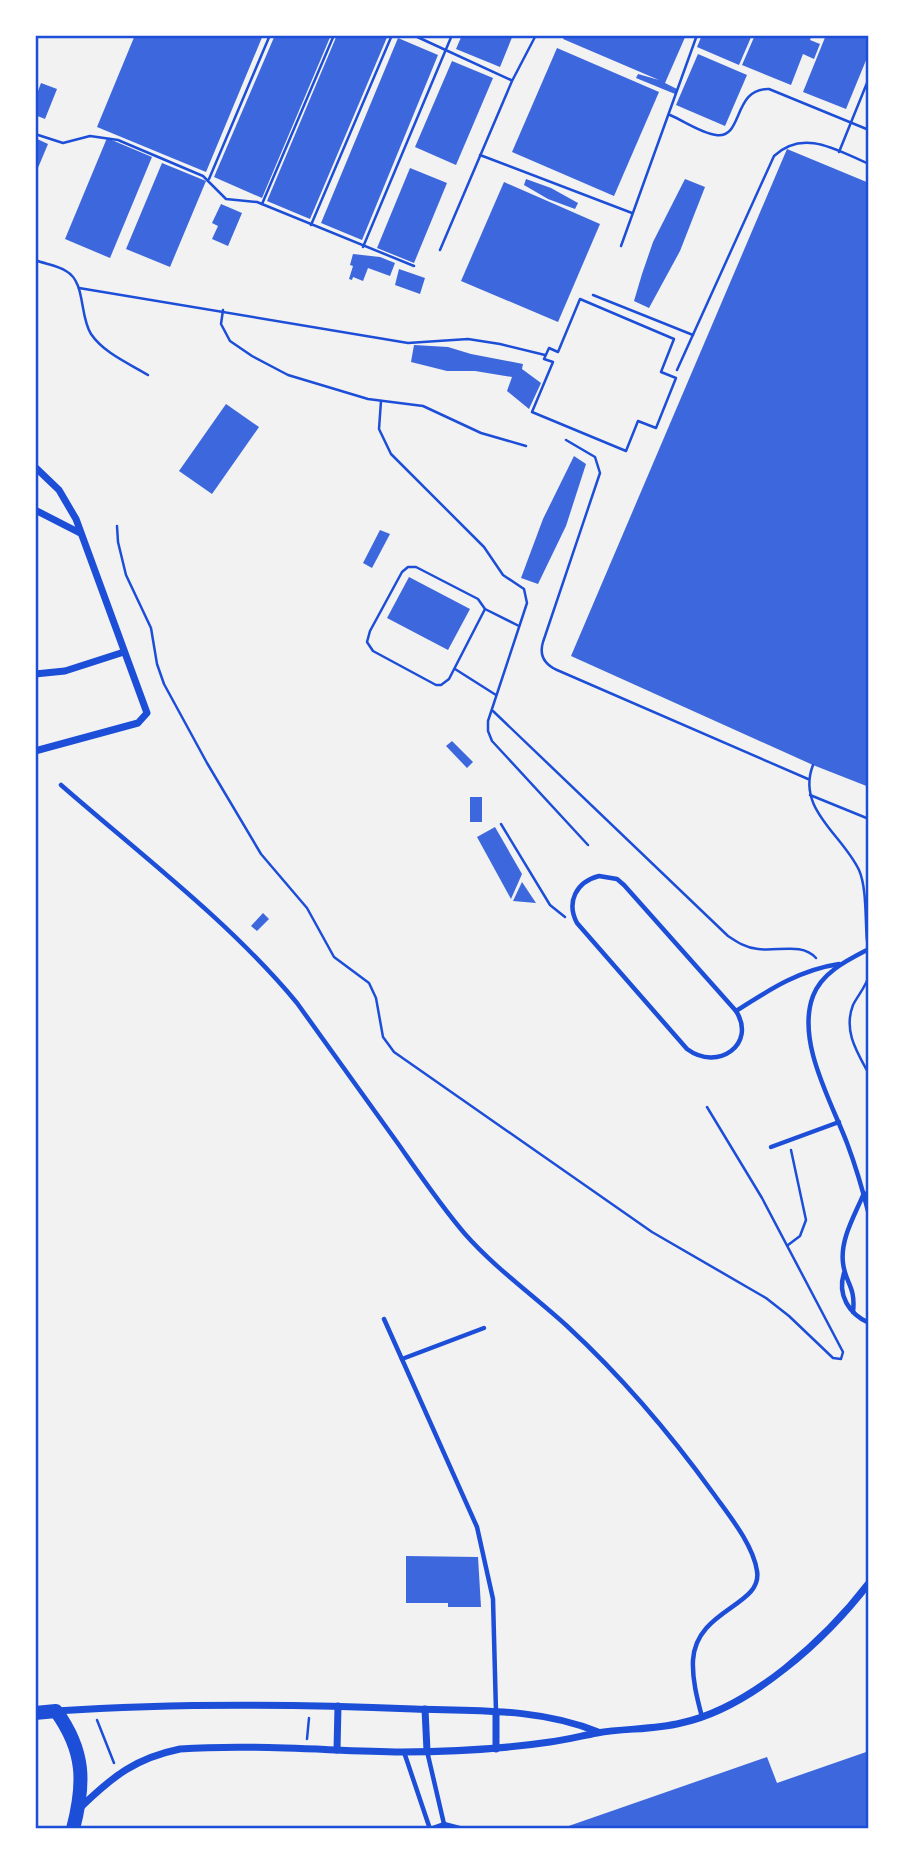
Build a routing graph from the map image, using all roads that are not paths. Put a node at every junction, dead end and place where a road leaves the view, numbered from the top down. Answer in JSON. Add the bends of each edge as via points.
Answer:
{"nodes":[{"id":1,"x":35,"y":467,"type":"edge"},
{"id":2,"x":35,"y":510,"type":"edge"},
{"id":3,"x":80,"y":533,"type":"junction"},
{"id":4,"x":124,"y":652,"type":"junction"},
{"id":5,"x":35,"y":674,"type":"edge"},
{"id":6,"x":35,"y":751,"type":"edge"},
{"id":7,"x":61,"y":785,"type":"dead end"},
{"id":8,"x":868,"y":949,"type":"edge"},
{"id":9,"x":841,"y":964,"type":"junction"},
{"id":10,"x":736,"y":1011,"type":"junction"},
{"id":11,"x":839,"y":1122,"type":"junction"},
{"id":12,"x":771,"y":1147,"type":"dead end"},
{"id":13,"x":864,"y":1193,"type":"junction"},
{"id":14,"x":869,"y":1215,"type":"edge"},
{"id":15,"x":845,"y":1272,"type":"junction"},
{"id":16,"x":853,"y":1312,"type":"junction"},
{"id":17,"x":384,"y":1319,"type":"dead end"},
{"id":18,"x":869,"y":1323,"type":"edge"},
{"id":19,"x":484,"y":1328,"type":"dead end"},
{"id":20,"x":402,"y":1359,"type":"junction"},
{"id":21,"x":869,"y":1583,"type":"edge"},
{"id":22,"x":338,"y":1706,"type":"junction"},
{"id":23,"x":425,"y":1709,"type":"junction"},
{"id":24,"x":56,"y":1711,"type":"junction"},
{"id":25,"x":496,"y":1712,"type":"junction"},
{"id":26,"x":35,"y":1713,"type":"edge"},
{"id":27,"x":702,"y":1717,"type":"junction"},
{"id":28,"x":599,"y":1732,"type":"junction"},
{"id":29,"x":496,"y":1749,"type":"junction"},
{"id":30,"x":337,"y":1750,"type":"junction"},
{"id":31,"x":427,"y":1751,"type":"junction"},
{"id":32,"x":404,"y":1752,"type":"junction"},
{"id":33,"x":78,"y":1810,"type":"junction"},
{"id":34,"x":444,"y":1824,"type":"junction"},
{"id":35,"x":74,"y":1829,"type":"edge"},
{"id":36,"x":430,"y":1829,"type":"edge"},
{"id":37,"x":463,"y":1829,"type":"edge"}],
"edges":[{"from":1,"to":3,"type":"street","via":[[65,499]]},
{"from":2,"to":3,"type":"street"},
{"from":3,"to":4,"type":"street"},
{"from":4,"to":5,"type":"street","via":[[65,671]]},
{"from":4,"to":6,"type":"street","via":[[145,703],[145,717],[138,723]]},
{"from":7,"to":27,"type":"lane","via":[[230,932],[276,978],[466,1235],[619,1377],[726,1511],[754,1562],[757,1581],[746,1597],[713,1619],[699,1637],[693,1659]]},
{"from":8,"to":9,"type":"lane"},
{"from":9,"to":10,"type":"lane","via":[[786,980]]},
{"from":9,"to":11,"type":"lane","via":[[825,976],[808,1013],[814,1056]]},
{"from":10,"to":10,"type":"lane","via":[[617,879],[599,876],[579,887],[571,905],[577,923],[693,1054],[706,1059],[731,1051],[742,1030]]},
{"from":11,"to":12,"type":"lane"},
{"from":11,"to":13,"type":"lane"},
{"from":13,"to":14,"type":"lane"},
{"from":13,"to":15,"type":"lane","via":[[845,1239]]},
{"from":15,"to":16,"type":"lane","via":[[853,1291]]},
{"from":15,"to":16,"type":"lane","via":[[842,1294]]},
{"from":16,"to":18,"type":"lane"},
{"from":17,"to":20,"type":"lane"},
{"from":19,"to":20,"type":"lane"},
{"from":20,"to":25,"type":"lane","via":[[477,1527],[493,1599]]},
{"from":21,"to":27,"type":"street","via":[[820,1637],[768,1681],[737,1702]]},
{"from":22,"to":23,"type":"street"},
{"from":22,"to":24,"type":"street"},
{"from":22,"to":30,"type":"street"},
{"from":23,"to":25,"type":"street"},
{"from":23,"to":31,"type":"street"},
{"from":24,"to":26,"type":"main road"},
{"from":24,"to":33,"type":"main road","via":[[77,1750],[82,1780]]},
{"from":25,"to":28,"type":"street","via":[[550,1717]]},
{"from":25,"to":29,"type":"street"},
{"from":27,"to":28,"type":"street","via":[[661,1727]]},
{"from":28,"to":29,"type":"street"},
{"from":29,"to":31,"type":"street"},
{"from":30,"to":32,"type":"street"},
{"from":30,"to":33,"type":"street","via":[[180,1749],[147,1758],[116,1774]]},
{"from":31,"to":32,"type":"street"},
{"from":31,"to":34,"type":"lane"},
{"from":32,"to":36,"type":"lane"},
{"from":33,"to":35,"type":"main road"},
{"from":34,"to":36,"type":"lane"},
{"from":34,"to":37,"type":"lane"}]}
